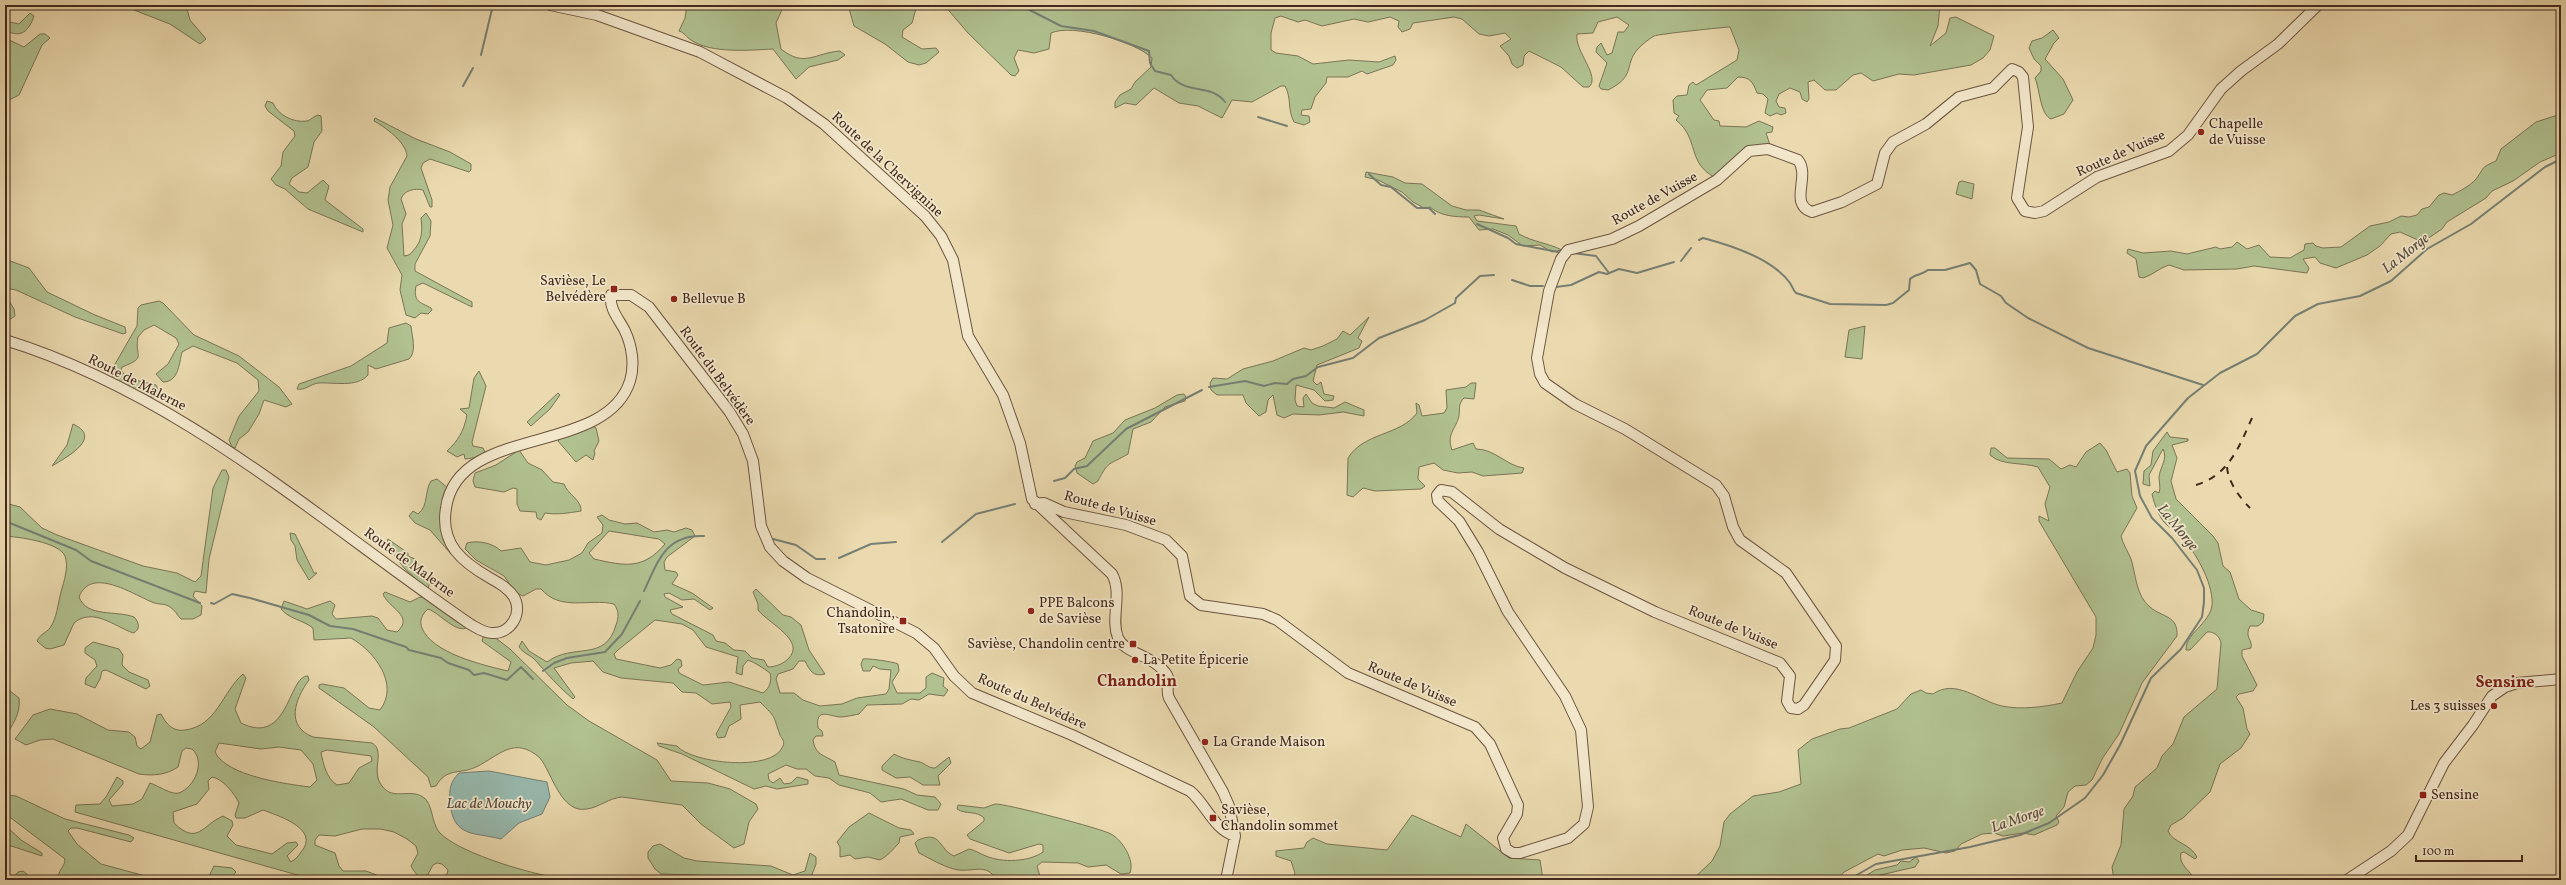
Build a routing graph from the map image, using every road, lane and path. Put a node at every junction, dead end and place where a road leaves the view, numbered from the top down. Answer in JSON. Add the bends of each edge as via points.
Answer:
{"nodes":[{"id":1,"x":550,"y":5,"type":"edge"},
{"id":2,"x":2318,"y":5,"type":"edge"},
{"id":3,"x":611,"y":295,"type":"joint"},
{"id":4,"x":5,"y":340,"type":"edge"},
{"id":5,"x":1035,"y":504,"type":"junction"},
{"id":6,"x":2561,"y":679,"type":"edge"},
{"id":7,"x":1235,"y":836,"type":"junction"},
{"id":8,"x":1226,"y":880,"type":"edge"},
{"id":9,"x":2347,"y":880,"type":"edge"}],
"edges":[{"from":1,"to":5,"type":"street","name":"Route de la Chervignine","via":[[604,17],[700,52],[782,96],[820,121],[929,221],[944,240],[953,260],[968,336],[1003,395],[1020,443],[1029,494]]},
{"from":2,"to":5,"type":"street","name":"Route de Vuisse","via":[[2278,44],[2221,89],[2180,143],[2158,156],[2098,177],[2039,213],[2025,211],[2016,198],[2028,124],[2022,77],[2019,72],[2012,69],[1993,88],[1959,97],[1926,124],[1899,138],[1886,150],[1877,184],[1824,209],[1810,211],[1802,204],[1800,194],[1803,172],[1798,160],[1773,150],[1757,148],[1746,152],[1713,182],[1628,232],[1608,240],[1573,248],[1565,253],[1549,291],[1538,351],[1538,364],[1544,381],[1574,404],[1625,429],[1716,485],[1724,496],[1733,527],[1740,540],[1786,573],[1832,640],[1837,654],[1833,665],[1804,705],[1798,709],[1791,708],[1787,701],[1790,674],[1780,662],[1655,612],[1565,568],[1499,529],[1452,492],[1444,489],[1440,491],[1436,497],[1463,528],[1483,561],[1508,612],[1565,696],[1578,721],[1583,739],[1587,816],[1581,829],[1565,839],[1524,852],[1513,853],[1506,849],[1503,838],[1517,814],[1518,803],[1490,744],[1477,729],[1348,673],[1277,620],[1263,614],[1201,605],[1190,596],[1182,556],[1166,540],[1126,525],[1064,512],[1042,502]]},
{"from":3,"to":4,"type":"street","name":"Route de Malerne","via":[[611,305],[628,341],[632,360],[631,375],[619,401],[610,411],[593,421],[483,460],[462,475],[447,502],[445,518],[453,549],[468,565],[506,588],[516,603],[516,614],[510,625],[501,632],[490,633],[470,624],[298,501],[168,413],[81,369]]},
{"from":3,"to":7,"type":"street","name":"Route du Belvédère","via":[[631,295],[645,304],[739,425],[753,461],[761,526],[770,547],[783,562],[808,578],[916,633],[934,648],[954,676],[972,693],[1186,788],[1201,801],[1223,830]]},
{"from":5,"to":7,"type":"street","via":[[1110,572],[1116,589],[1116,631],[1120,642],[1151,659],[1168,678],[1166,691],[1225,795]]},
{"from":6,"to":9,"type":"street","via":[[2517,683],[2492,696],[2444,763],[2408,835],[2392,851]]},
{"from":7,"to":8,"type":"street"}]}
